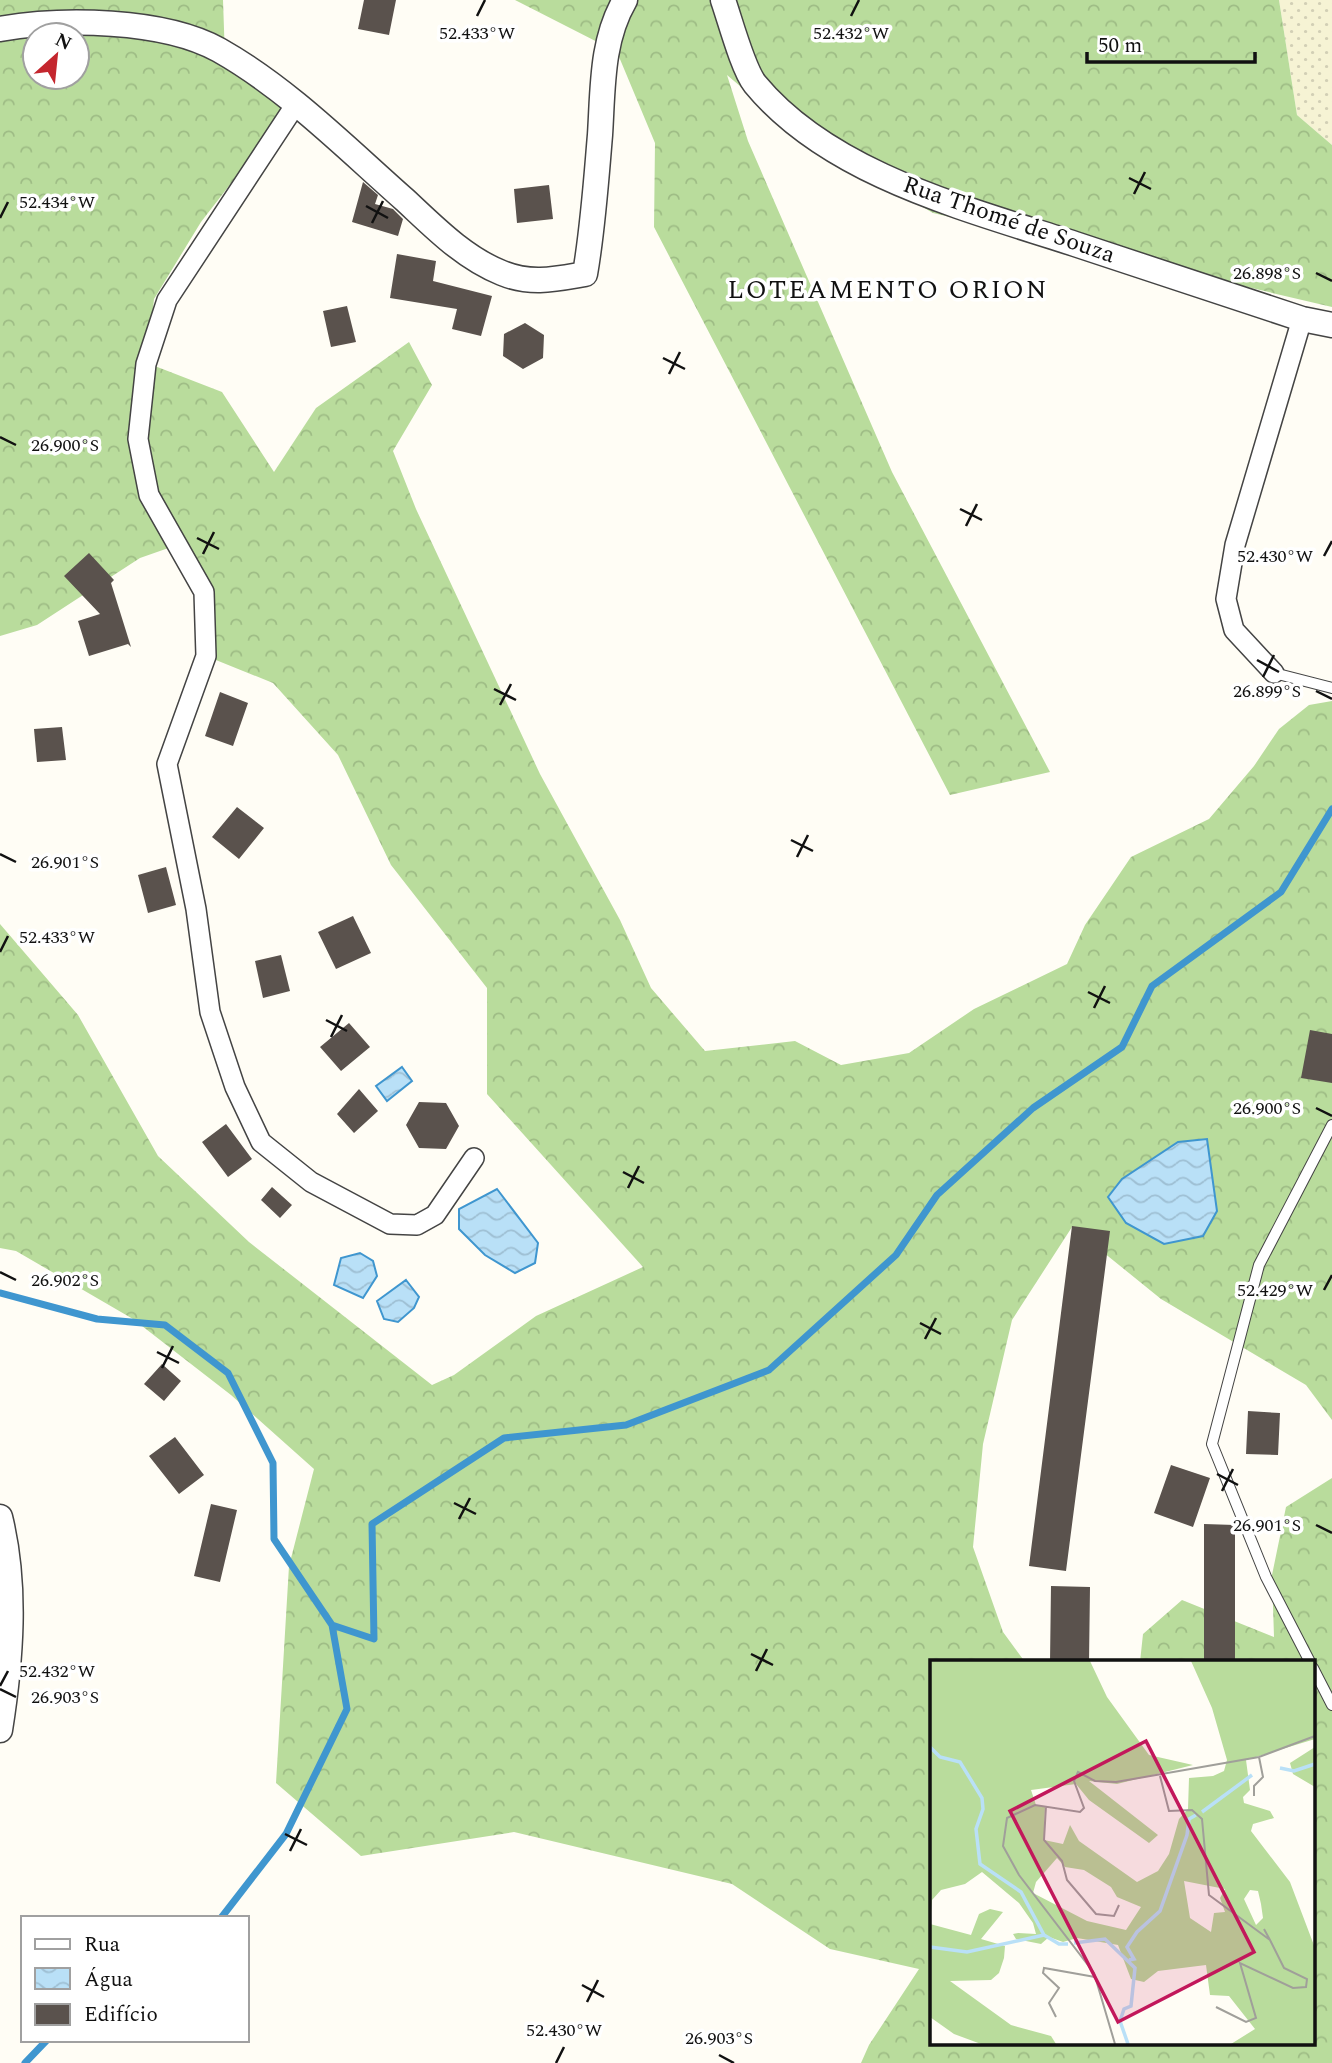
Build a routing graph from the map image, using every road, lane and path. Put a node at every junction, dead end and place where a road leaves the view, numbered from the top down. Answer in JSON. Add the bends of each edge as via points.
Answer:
{"nodes":[{"id":1,"x":625,"y":0,"type":"edge"},
{"id":2,"x":723,"y":0,"type":"edge"},
{"id":3,"x":0,"y":29,"type":"edge"},
{"id":4,"x":296,"y":104,"type":"junction"},
{"id":5,"x":1302,"y":319,"type":"junction"},
{"id":6,"x":1332,"y":325,"type":"edge"},
{"id":7,"x":1274,"y":673,"type":"joint"},
{"id":8,"x":1332,"y":688,"type":"edge"},
{"id":9,"x":1332,"y":1125,"type":"edge"},
{"id":10,"x":474,"y":1158,"type":"dead end"},
{"id":11,"x":0,"y":1517,"type":"edge"},
{"id":12,"x":4,"y":1628,"type":"edge"},
{"id":13,"x":1309,"y":1660,"type":"edge"},
{"id":14,"x":1314,"y":1670,"type":"edge"},
{"id":15,"x":1332,"y":1705,"type":"edge"},
{"id":16,"x":0,"y":1730,"type":"edge"}],
"edges":[{"from":1,"to":4,"type":"street","via":[[615,17],[606,53],[593,228],[585,274],[541,282],[502,273],[457,247]]},
{"from":2,"to":5,"type":"street","name":"Rua Thomé de Souza","via":[[753,82],[826,145],[937,199]]},
{"from":3,"to":4,"type":"street","via":[[134,24],[218,50]]},
{"from":4,"to":10,"type":"street","via":[[167,300],[146,364],[138,439],[149,495],[204,592],[206,656],[167,764],[197,909],[210,1012],[235,1087],[261,1142],[311,1182],[390,1224],[417,1225],[435,1214]]},
{"from":5,"to":6,"type":"street","name":"Rua Thomé de Souza"},
{"from":5,"to":7,"type":"street","via":[[1235,545],[1226,599],[1234,630]]},
{"from":7,"to":8,"type":"lane"},
{"from":9,"to":13,"type":"lane","via":[[1259,1265],[1212,1444],[1266,1577]]},
{"from":11,"to":12,"type":"street","via":[[12,1592]]},
{"from":12,"to":16,"type":"street"},
{"from":14,"to":15,"type":"lane"}]}
